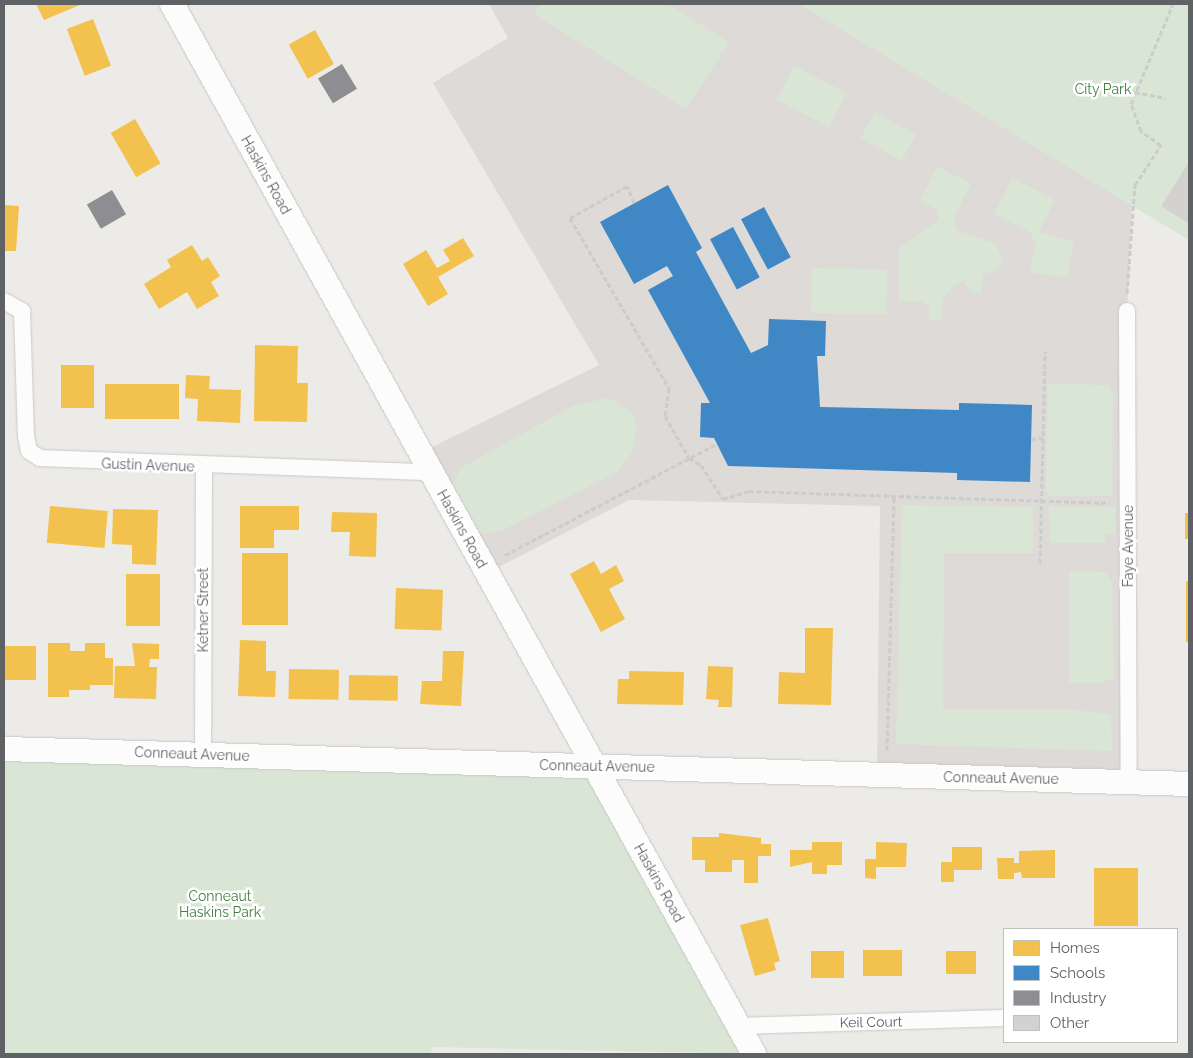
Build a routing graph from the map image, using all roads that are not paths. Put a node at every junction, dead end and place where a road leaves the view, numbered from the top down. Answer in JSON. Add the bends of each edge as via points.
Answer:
{"nodes":[{"id":1,"x":172,"y":4,"type":"edge"},
{"id":2,"x":4,"y":301,"type":"edge"},
{"id":3,"x":1127,"y":311,"type":"road end"},
{"id":4,"x":204,"y":466,"type":"junction"},
{"id":5,"x":431,"y":472,"type":"junction"},
{"id":6,"x":4,"y":748,"type":"edge"},
{"id":7,"x":203,"y":754,"type":"junction"},
{"id":8,"x":594,"y":767,"type":"junction"},
{"id":9,"x":1129,"y":782,"type":"junction"},
{"id":10,"x":1189,"y":784,"type":"edge"},
{"id":11,"x":1003,"y":1018,"type":"edge"},
{"id":12,"x":738,"y":1026,"type":"junction"},
{"id":13,"x":754,"y":1054,"type":"edge"}],
"edges":[{"from":1,"to":5,"type":"main road","name":"Haskins Road"},
{"from":2,"to":4,"type":"street","name":"Gustin Avenue","via":[[22,311],[29,451],[62,462]]},
{"from":3,"to":9,"type":"street","name":"Faye Avenue"},
{"from":4,"to":5,"type":"street","name":"Gustin Avenue"},
{"from":4,"to":7,"type":"street","name":"Ketner Street"},
{"from":5,"to":8,"type":"main road","name":"Haskins Road"},
{"from":6,"to":7,"type":"main road","name":"Conneaut Avenue"},
{"from":7,"to":8,"type":"main road","name":"Conneaut Avenue"},
{"from":8,"to":9,"type":"main road","name":"Conneaut Avenue"},
{"from":8,"to":12,"type":"main road","name":"Haskins Road"},
{"from":9,"to":10,"type":"main road","name":"Conneaut Avenue"},
{"from":11,"to":12,"type":"street","name":"Keil Court"},
{"from":12,"to":13,"type":"main road","name":"Haskins Road"}]}
